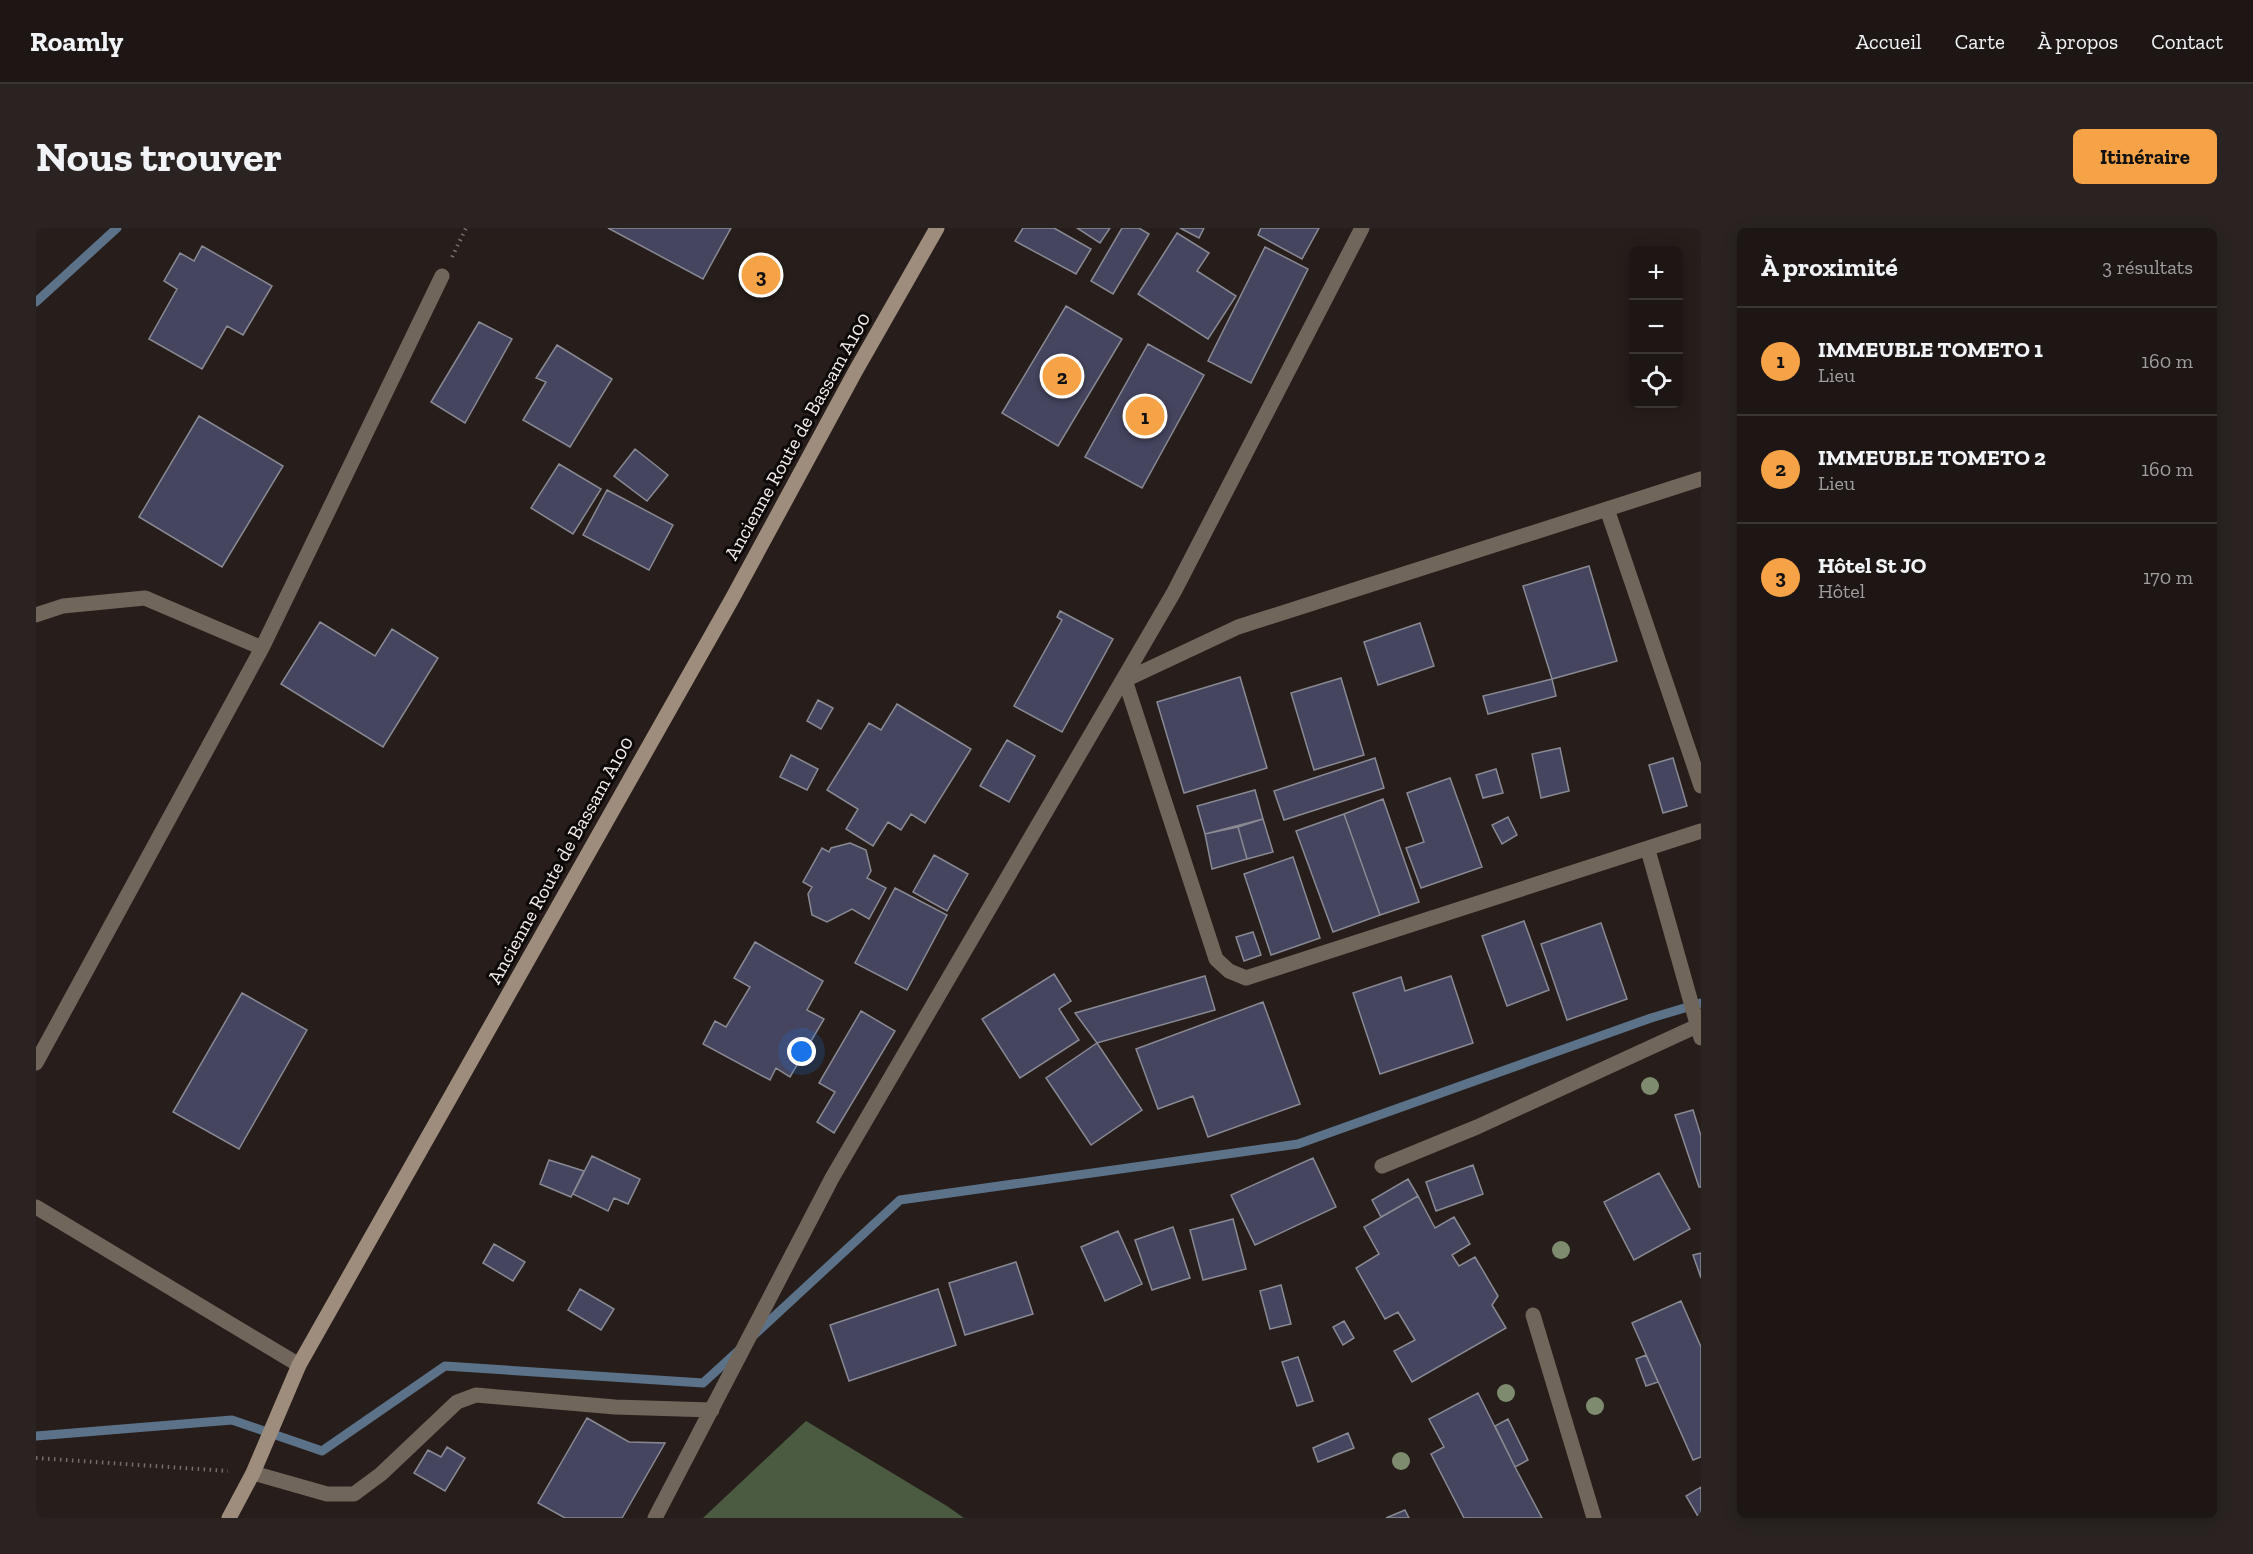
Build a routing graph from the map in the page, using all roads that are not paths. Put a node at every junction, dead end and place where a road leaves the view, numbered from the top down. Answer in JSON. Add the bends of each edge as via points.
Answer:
{"nodes":[{"id":1,"x":937,"y":228,"type":"edge"},
{"id":2,"x":1362,"y":228,"type":"edge"},
{"id":3,"x":442,"y":276,"type":"road end"},
{"id":4,"x":1701,"y":479,"type":"edge"},
{"id":5,"x":1606,"y":509,"type":"junction"},
{"id":6,"x":36,"y":615,"type":"edge"},
{"id":7,"x":262,"y":648,"type":"junction"},
{"id":8,"x":1125,"y":680,"type":"junction"},
{"id":9,"x":1701,"y":786,"type":"edge"},
{"id":10,"x":1701,"y":831,"type":"edge"},
{"id":11,"x":1648,"y":850,"type":"junction"},
{"id":12,"x":1699,"y":1032,"type":"edge"},
{"id":13,"x":36,"y":1064,"type":"edge"},
{"id":14,"x":1382,"y":1166,"type":"dead end"},
{"id":15,"x":36,"y":1207,"type":"edge"},
{"id":16,"x":1533,"y":1315,"type":"dead end"},
{"id":17,"x":299,"y":1365,"type":"junction"},
{"id":18,"x":712,"y":1410,"type":"junction"},
{"id":19,"x":253,"y":1473,"type":"junction"},
{"id":20,"x":229,"y":1518,"type":"edge"},
{"id":21,"x":655,"y":1518,"type":"edge"},
{"id":22,"x":1594,"y":1518,"type":"edge"}],
"edges":[{"from":1,"to":17,"type":"main road","name":"Ancienne Route de Bassam A100"},
{"from":2,"to":8,"type":"street"},
{"from":3,"to":7,"type":"street"},
{"from":4,"to":5,"type":"street"},
{"from":5,"to":8,"type":"street","via":[[1238,627]]},
{"from":5,"to":9,"type":"street"},
{"from":6,"to":7,"type":"street","via":[[63,606],[145,597]]},
{"from":7,"to":13,"type":"street"},
{"from":8,"to":11,"type":"street","via":[[1216,959],[1229,971],[1246,978]]},
{"from":8,"to":18,"type":"street","via":[[832,1178]]},
{"from":10,"to":11,"type":"street"},
{"from":11,"to":12,"type":"street"},
{"from":12,"to":14,"type":"street"},
{"from":15,"to":17,"type":"street"},
{"from":16,"to":22,"type":"street"},
{"from":17,"to":19,"type":"main road","name":"Ancienne Route de Bassam A100"},
{"from":18,"to":19,"type":"street","via":[[615,1407],[476,1395],[457,1402],[381,1474],[354,1494],[327,1494]]},
{"from":18,"to":21,"type":"street"},
{"from":19,"to":20,"type":"main road","name":"Ancienne Route de Bassam A100"}]}
